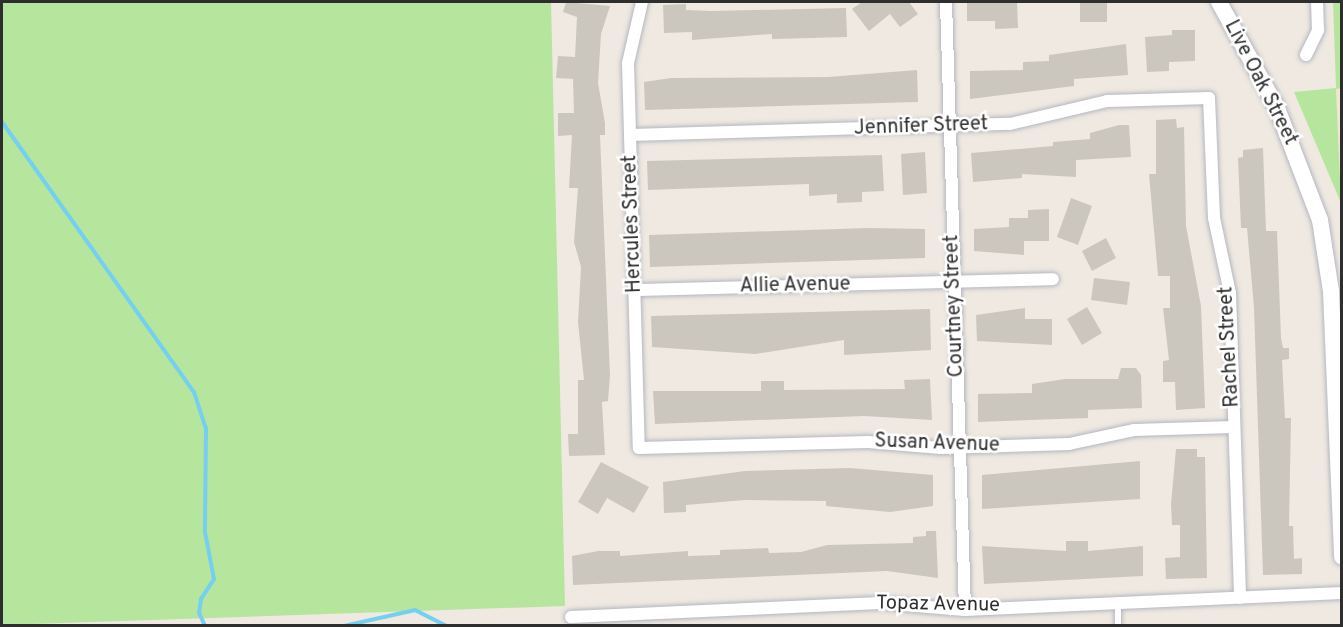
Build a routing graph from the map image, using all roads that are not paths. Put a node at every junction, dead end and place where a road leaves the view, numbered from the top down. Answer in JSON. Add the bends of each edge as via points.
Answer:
{"nodes":[{"id":1,"x":642,"y":2,"type":"edge"},
{"id":2,"x":946,"y":2,"type":"edge"},
{"id":3,"x":1219,"y":2,"type":"edge"},
{"id":4,"x":1317,"y":2,"type":"edge"},
{"id":5,"x":1306,"y":55,"type":"dead end"},
{"id":6,"x":1209,"y":98,"type":"joint"},
{"id":7,"x":950,"y":126,"type":"junction"},
{"id":8,"x":630,"y":135,"type":"junction"},
{"id":9,"x":1053,"y":279,"type":"dead end"},
{"id":10,"x":954,"y":282,"type":"junction"},
{"id":11,"x":635,"y":290,"type":"junction"},
{"id":12,"x":1233,"y":427,"type":"junction"},
{"id":13,"x":959,"y":447,"type":"junction"},
{"id":14,"x":639,"y":448,"type":"joint"},
{"id":15,"x":1341,"y":557,"type":"edge"},
{"id":16,"x":1341,"y":592,"type":"edge"},
{"id":17,"x":1239,"y":598,"type":"junction"},
{"id":18,"x":1118,"y":601,"type":"junction"},
{"id":19,"x":965,"y":610,"type":"junction"},
{"id":20,"x":571,"y":617,"type":"dead end"},
{"id":21,"x":1118,"y":626,"type":"edge"}],
"edges":[{"from":1,"to":8,"type":"street","name":"Hercules Street","via":[[628,63]]},
{"from":2,"to":7,"type":"street","name":"Courtney Street"},
{"from":3,"to":15,"type":"street","name":"Live Oak Street","via":[[1277,108],[1320,220],[1331,291]]},
{"from":4,"to":5,"type":"street","via":[[1318,30]]},
{"from":6,"to":7,"type":"street","name":"Jennifer Street","via":[[1107,101],[1010,124]]},
{"from":6,"to":12,"type":"street","name":"Rachel Street","via":[[1214,218],[1230,294]]},
{"from":7,"to":8,"type":"street","name":"Jennifer Street"},
{"from":7,"to":10,"type":"street","name":"Courtney Street"},
{"from":8,"to":11,"type":"street","name":"Hercules Street"},
{"from":9,"to":10,"type":"street","name":"Allie Avenue"},
{"from":10,"to":11,"type":"street","name":"Allie Avenue"},
{"from":10,"to":13,"type":"street","name":"Courtney Street"},
{"from":11,"to":14,"type":"street","name":"Hercules Street"},
{"from":12,"to":13,"type":"street","name":"Susan Avenue","via":[[1134,430],[1069,444]]},
{"from":12,"to":17,"type":"street","name":"Rachel Street"},
{"from":13,"to":14,"type":"street","name":"Susan Avenue","via":[[868,442]]},
{"from":13,"to":19,"type":"street","name":"Courtney Street"},
{"from":16,"to":17,"type":"street","name":"Topaz Avenue"},
{"from":17,"to":18,"type":"street","name":"Topaz Avenue"},
{"from":18,"to":19,"type":"street","name":"Topaz Avenue"},
{"from":18,"to":21,"type":"lane"},
{"from":19,"to":20,"type":"street","name":"Topaz Avenue","via":[[880,603]]}]}
